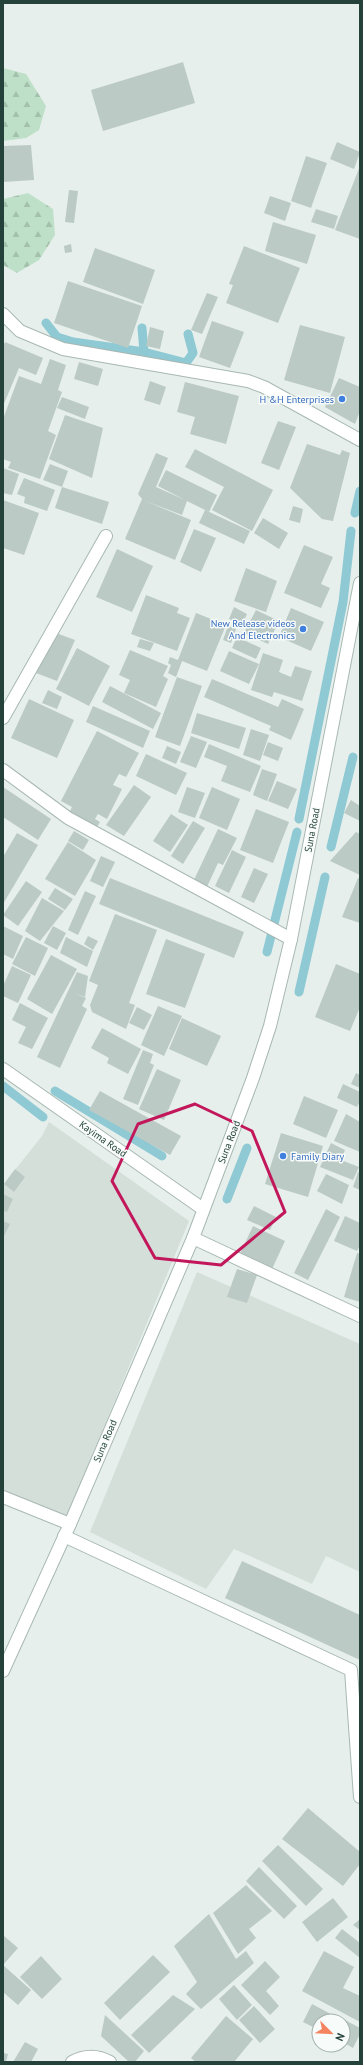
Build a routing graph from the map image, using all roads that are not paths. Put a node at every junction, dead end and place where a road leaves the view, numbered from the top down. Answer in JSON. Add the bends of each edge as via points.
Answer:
{"nodes":[{"id":1,"x":3,"y":314,"type":"edge"},
{"id":2,"x":360,"y":440,"type":"edge"},
{"id":3,"x":106,"y":536,"type":"dead end"},
{"id":4,"x":360,"y":583,"type":"edge"},
{"id":5,"x":3,"y":718,"type":"edge"},
{"id":6,"x":3,"y":770,"type":"edge"},
{"id":7,"x":291,"y":939,"type":"junction"},
{"id":8,"x":3,"y":1069,"type":"edge"},
{"id":9,"x":204,"y":1209,"type":"junction"},
{"id":10,"x":193,"y":1238,"type":"junction"},
{"id":11,"x":360,"y":1316,"type":"edge"},
{"id":12,"x":3,"y":1497,"type":"edge"},
{"id":13,"x":70,"y":1524,"type":"junction"},
{"id":14,"x":64,"y":1536,"type":"junction"},
{"id":15,"x":3,"y":1671,"type":"edge"},
{"id":16,"x":360,"y":1796,"type":"edge"},
{"id":17,"x":72,"y":2062,"type":"edge"},
{"id":18,"x":110,"y":2062,"type":"edge"}],
"edges":[{"from":1,"to":2,"type":"street","via":[[20,331],[63,349],[248,381],[264,387]]},
{"from":3,"to":5,"type":"street"},
{"from":4,"to":7,"type":"street","name":"Suna Road"},
{"from":6,"to":7,"type":"street","via":[[68,818]]},
{"from":7,"to":9,"type":"street","name":"Suna Road","via":[[270,1026]]},
{"from":8,"to":9,"type":"street","name":"Kayima Road"},
{"from":9,"to":10,"type":"street","name":"Suna Road"},
{"from":10,"to":11,"type":"street"},
{"from":10,"to":13,"type":"street","name":"Suna Road"},
{"from":12,"to":13,"type":"street"},
{"from":13,"to":14,"type":"street","name":"Suna Road"},
{"from":14,"to":15,"type":"street","name":"Suna Road"},
{"from":14,"to":16,"type":"street","via":[[350,1670]]},
{"from":17,"to":18,"type":"street","via":[[93,2056]]}]}
